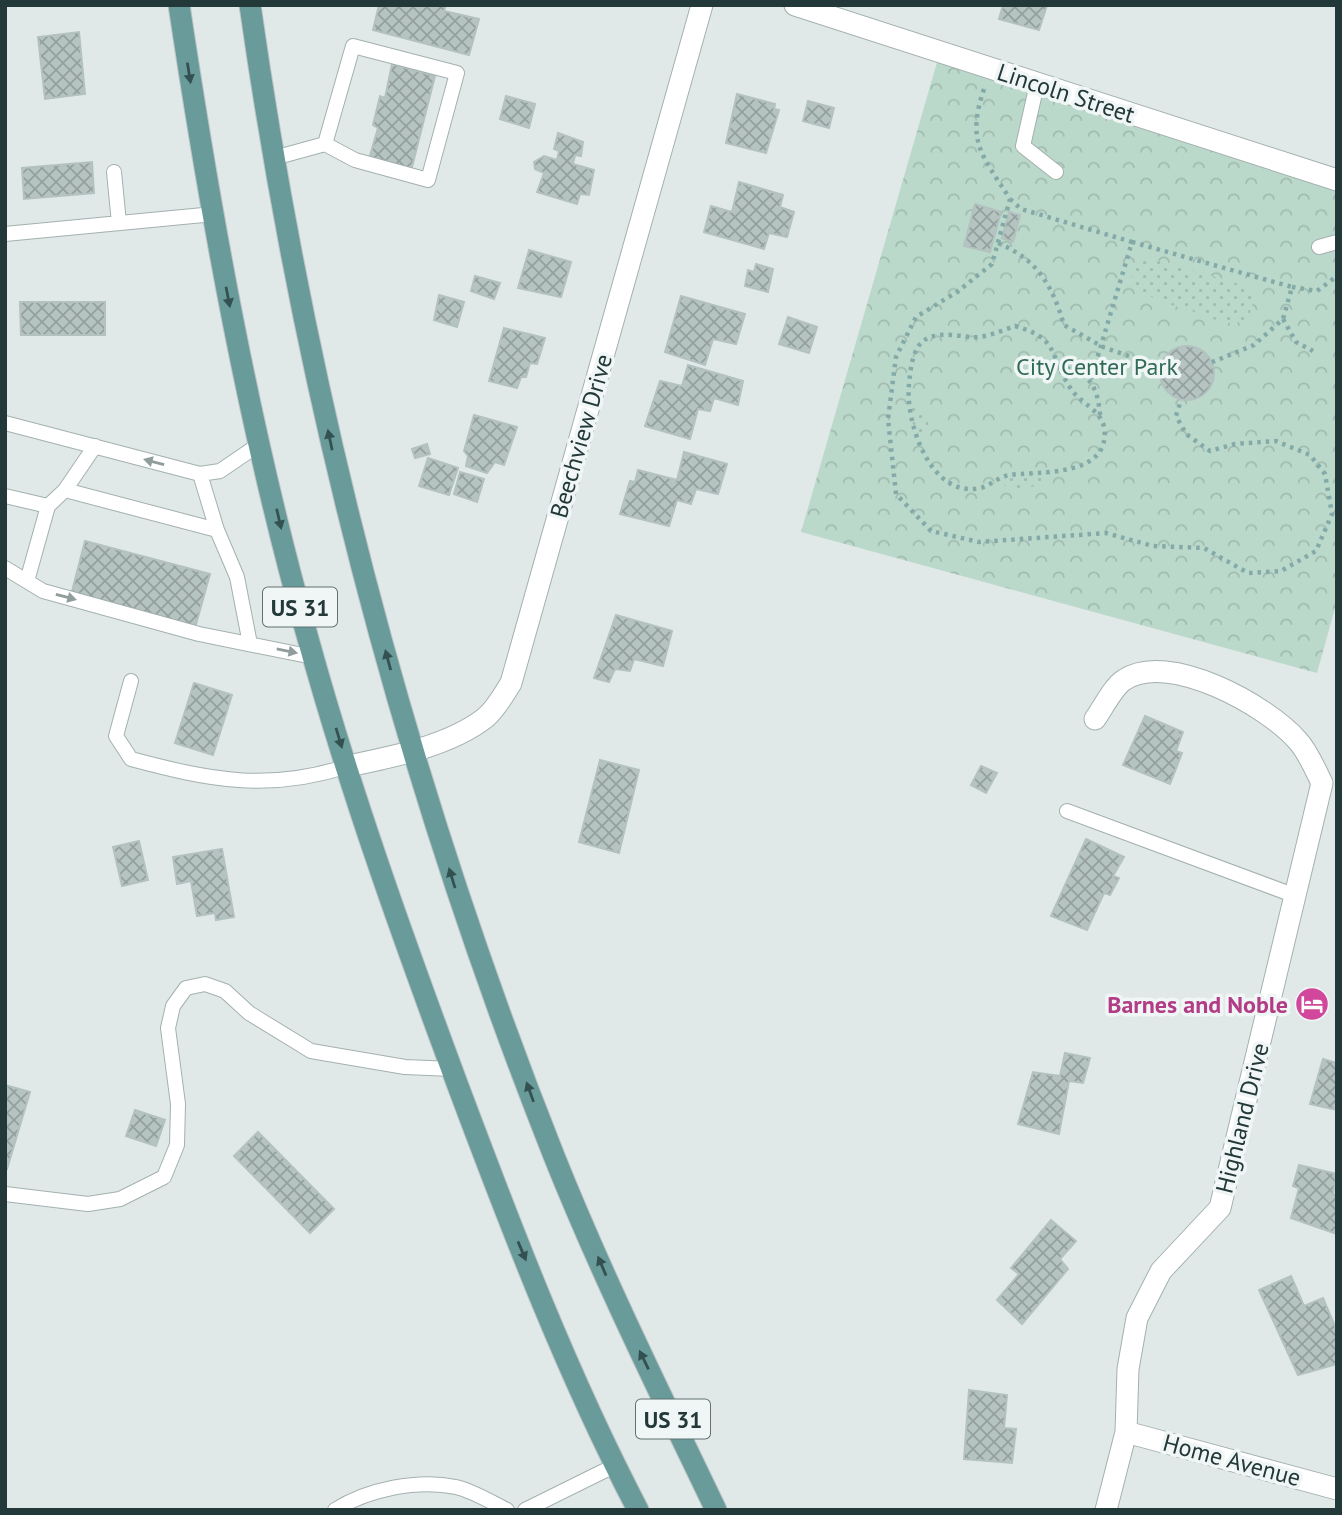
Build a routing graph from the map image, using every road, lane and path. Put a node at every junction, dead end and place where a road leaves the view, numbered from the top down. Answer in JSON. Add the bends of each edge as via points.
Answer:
{"nodes":[{"id":1,"x":179,"y":5,"type":"edge"},
{"id":2,"x":250,"y":5,"type":"edge"},
{"id":3,"x":702,"y":5,"type":"edge"},
{"id":4,"x":795,"y":5,"type":"edge"},
{"id":5,"x":992,"y":69,"type":"junction"},
{"id":6,"x":1037,"y":84,"type":"junction"},
{"id":7,"x":326,"y":144,"type":"junction"},
{"id":8,"x":274,"y":158,"type":"junction"},
{"id":9,"x":114,"y":172,"type":"dead end"},
{"id":10,"x":1055,"y":172,"type":"dead end"},
{"id":11,"x":1337,"y":180,"type":"edge"},
{"id":12,"x":1010,"y":199,"type":"junction"},
{"id":13,"x":214,"y":214,"type":"junction"},
{"id":14,"x":119,"y":223,"type":"junction"},
{"id":15,"x":5,"y":234,"type":"edge"},
{"id":16,"x":1132,"y":242,"type":"junction"},
{"id":17,"x":1337,"y":242,"type":"edge"},
{"id":18,"x":998,"y":243,"type":"junction"},
{"id":19,"x":1319,"y":247,"type":"dead end"},
{"id":20,"x":1337,"y":276,"type":"edge"},
{"id":21,"x":1292,"y":287,"type":"junction"},
{"id":22,"x":1283,"y":319,"type":"junction"},
{"id":23,"x":1103,"y":347,"type":"junction"},
{"id":24,"x":1313,"y":351,"type":"dead end"},
{"id":25,"x":1210,"y":363,"type":"dead end"},
{"id":26,"x":1160,"y":367,"type":"dead end"},
{"id":27,"x":1058,"y":368,"type":"junction"},
{"id":28,"x":1091,"y":379,"type":"junction"},
{"id":29,"x":1181,"y":400,"type":"dead end"},
{"id":30,"x":1100,"y":415,"type":"junction"},
{"id":31,"x":5,"y":423,"type":"edge"},
{"id":32,"x":261,"y":443,"type":"junction"},
{"id":33,"x":95,"y":446,"type":"junction"},
{"id":34,"x":200,"y":474,"type":"junction"},
{"id":35,"x":65,"y":490,"type":"junction"},
{"id":36,"x":5,"y":496,"type":"edge"},
{"id":37,"x":48,"y":506,"type":"junction"},
{"id":38,"x":217,"y":530,"type":"junction"},
{"id":39,"x":5,"y":568,"type":"edge"},
{"id":40,"x":27,"y":581,"type":"junction"},
{"id":41,"x":250,"y":644,"type":"junction"},
{"id":42,"x":313,"y":657,"type":"junction"},
{"id":43,"x":131,"y":681,"type":"dead end"},
{"id":44,"x":1095,"y":719,"type":"dead end"},
{"id":45,"x":414,"y":752,"type":"junction"},
{"id":46,"x":348,"y":766,"type":"junction"},
{"id":47,"x":1067,"y":811,"type":"dead end"},
{"id":48,"x":1296,"y":896,"type":"junction"},
{"id":49,"x":452,"y":1069,"type":"junction"},
{"id":50,"x":5,"y":1194,"type":"edge"},
{"id":51,"x":1126,"y":1432,"type":"junction"},
{"id":52,"x":616,"y":1465,"type":"junction"},
{"id":53,"x":1337,"y":1489,"type":"edge"},
{"id":54,"x":335,"y":1510,"type":"edge"},
{"id":55,"x":507,"y":1510,"type":"edge"},
{"id":56,"x":525,"y":1510,"type":"edge"},
{"id":57,"x":638,"y":1510,"type":"edge"},
{"id":58,"x":716,"y":1510,"type":"edge"},
{"id":59,"x":1107,"y":1510,"type":"edge"}],
"edges":[{"from":1,"to":13,"type":"main road","number":"US 31","one_way":true},
{"from":2,"to":8,"type":"main road","number":"US 31"},
{"from":3,"to":45,"type":"street","name":"Beechview Drive","via":[[511,683],[488,716]]},
{"from":4,"to":5,"type":"street","name":"Lincoln Street"},
{"from":5,"to":6,"type":"street","name":"Lincoln Street"},
{"from":5,"to":12,"type":"path","via":[[975,116],[980,151]]},
{"from":6,"to":10,"type":"lane","via":[[1023,146]]},
{"from":6,"to":11,"type":"street","name":"Lincoln Street"},
{"from":7,"to":7,"type":"lane","via":[[353,46],[457,73],[428,180],[355,160]]},
{"from":7,"to":8,"type":"lane"},
{"from":45,"to":8,"type":"main road","number":"US 31","one_way":true,"via":[[337,472]]},
{"from":9,"to":14,"type":"lane"},
{"from":12,"to":16,"type":"path","via":[[1021,209]]},
{"from":12,"to":18,"type":"path"},
{"from":13,"to":14,"type":"lane"},
{"from":13,"to":32,"type":"main road","number":"US 31","one_way":true,"via":[[228,300]]},
{"from":14,"to":15,"type":"lane"},
{"from":16,"to":21,"type":"path"},
{"from":16,"to":23,"type":"path"},
{"from":17,"to":19,"type":"lane"},
{"from":18,"to":23,"type":"path","via":[[1022,253],[1054,290],[1064,325]]},
{"from":18,"to":29,"type":"path","via":[[992,264],[916,317],[896,357],[888,419],[896,494],[931,531],[979,542],[1106,533],[1153,546],[1205,548],[1248,573],[1282,571],[1316,551],[1332,514],[1325,474],[1310,456],[1276,441],[1210,451],[1186,434],[1176,415]]},
{"from":20,"to":21,"type":"path","via":[[1317,291]]},
{"from":21,"to":22,"type":"path"},
{"from":22,"to":24,"type":"path","via":[[1296,342]]},
{"from":22,"to":25,"type":"path","via":[[1254,345]]},
{"from":23,"to":26,"type":"path"},
{"from":23,"to":28,"type":"path"},
{"from":27,"to":28,"type":"path","via":[[1072,368]]},
{"from":27,"to":30,"type":"path","via":[[1079,400]]},
{"from":27,"to":30,"type":"path","via":[[1053,346],[1033,331],[1015,326],[970,337],[957,332],[932,335],[917,347],[907,400],[917,442],[939,476],[959,488],[980,488],[1003,476],[1075,468],[1088,463],[1101,446],[1105,430]]},
{"from":28,"to":30,"type":"path"},
{"from":31,"to":33,"type":"lane"},
{"from":32,"to":34,"type":"lane","via":[[220,471]]},
{"from":32,"to":42,"type":"main road","number":"US 31","one_way":true},
{"from":34,"to":33,"type":"lane","one_way":true},
{"from":33,"to":35,"type":"lane"},
{"from":34,"to":38,"type":"lane"},
{"from":35,"to":37,"type":"lane"},
{"from":35,"to":38,"type":"lane"},
{"from":36,"to":37,"type":"lane"},
{"from":37,"to":40,"type":"lane"},
{"from":38,"to":41,"type":"lane","via":[[237,577]]},
{"from":39,"to":40,"type":"lane"},
{"from":40,"to":41,"type":"lane","one_way":true,"via":[[44,591]]},
{"from":41,"to":42,"type":"lane","one_way":true},
{"from":42,"to":46,"type":"main road","number":"US 31","one_way":true},
{"from":43,"to":46,"type":"lane","via":[[116,736],[131,759],[199,777],[270,783],[312,778]]},
{"from":44,"to":48,"type":"street","name":"Highland Drive","via":[[1124,680],[1154,671],[1201,678],[1282,724],[1300,743],[1322,783]]},
{"from":45,"to":46,"type":"street","name":"Beechview Drive"},
{"from":58,"to":45,"type":"main road","number":"US 31","one_way":true,"via":[[629,1329],[554,1156],[456,890]]},
{"from":46,"to":49,"type":"main road","number":"US 31"},
{"from":47,"to":48,"type":"lane"},
{"from":48,"to":51,"type":"street","name":"Highland Drive","via":[[1220,1208],[1161,1271],[1137,1318],[1128,1369]]},
{"from":49,"to":50,"type":"lane","via":[[405,1067],[311,1051],[249,1013],[225,991],[205,984],[186,988],[173,1006],[168,1028],[178,1104],[177,1145],[163,1177],[120,1199],[88,1203]]},
{"from":49,"to":52,"type":"main road","number":"US 31","one_way":true,"via":[[496,1188]]},
{"from":51,"to":53,"type":"street","name":"Home Avenue"},
{"from":51,"to":59,"type":"street","name":"Highland Drive"},
{"from":52,"to":56,"type":"lane"},
{"from":52,"to":57,"type":"main road","number":"US 31"},
{"from":54,"to":55,"type":"lane","via":[[351,1500],[409,1485],[436,1484],[459,1488]]}]}
